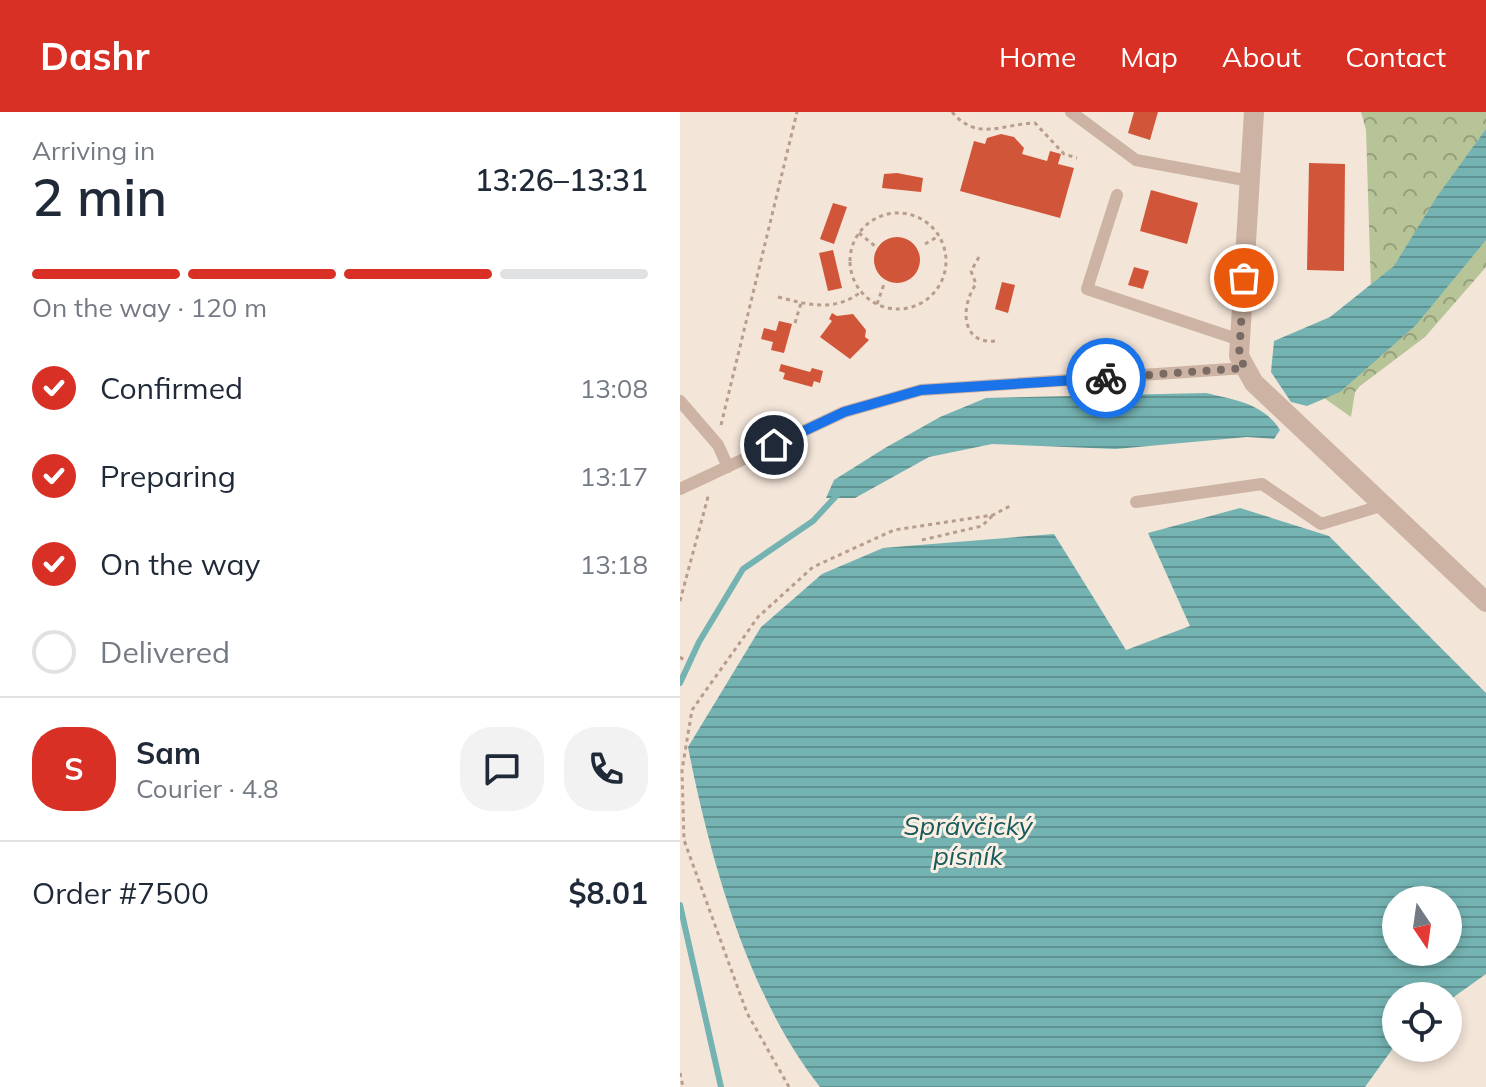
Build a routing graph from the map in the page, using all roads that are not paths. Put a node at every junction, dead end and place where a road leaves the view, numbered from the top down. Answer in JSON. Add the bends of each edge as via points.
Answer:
{"nodes":[{"id":1,"x":1071,"y":112,"type":"edge"},
{"id":2,"x":1254,"y":112,"type":"edge"},
{"id":3,"x":1250,"y":181,"type":"junction"},
{"id":4,"x":1117,"y":195,"type":"dead end"},
{"id":5,"x":1240,"y":340,"type":"junction"},
{"id":6,"x":1250,"y":375,"type":"junction"},
{"id":7,"x":680,"y":401,"type":"edge"},
{"id":8,"x":728,"y":467,"type":"junction"},
{"id":9,"x":680,"y":489,"type":"edge"},
{"id":10,"x":1136,"y":502,"type":"dead end"},
{"id":11,"x":1384,"y":505,"type":"junction"},
{"id":12,"x":1486,"y":602,"type":"edge"}],
"edges":[{"from":1,"to":3,"type":"lane","via":[[1136,160]]},
{"from":2,"to":3,"type":"street"},
{"from":3,"to":5,"type":"street"},
{"from":4,"to":5,"type":"lane","via":[[1087,289]]},
{"from":5,"to":6,"type":"street","via":[[1239,356]]},
{"from":6,"to":8,"type":"lane","via":[[921,390],[844,412]]},
{"from":6,"to":11,"type":"street"},
{"from":7,"to":8,"type":"lane","via":[[718,445]]},
{"from":8,"to":9,"type":"lane"},
{"from":10,"to":11,"type":"lane","via":[[1262,484],[1321,524]]},
{"from":11,"to":12,"type":"street"}]}
